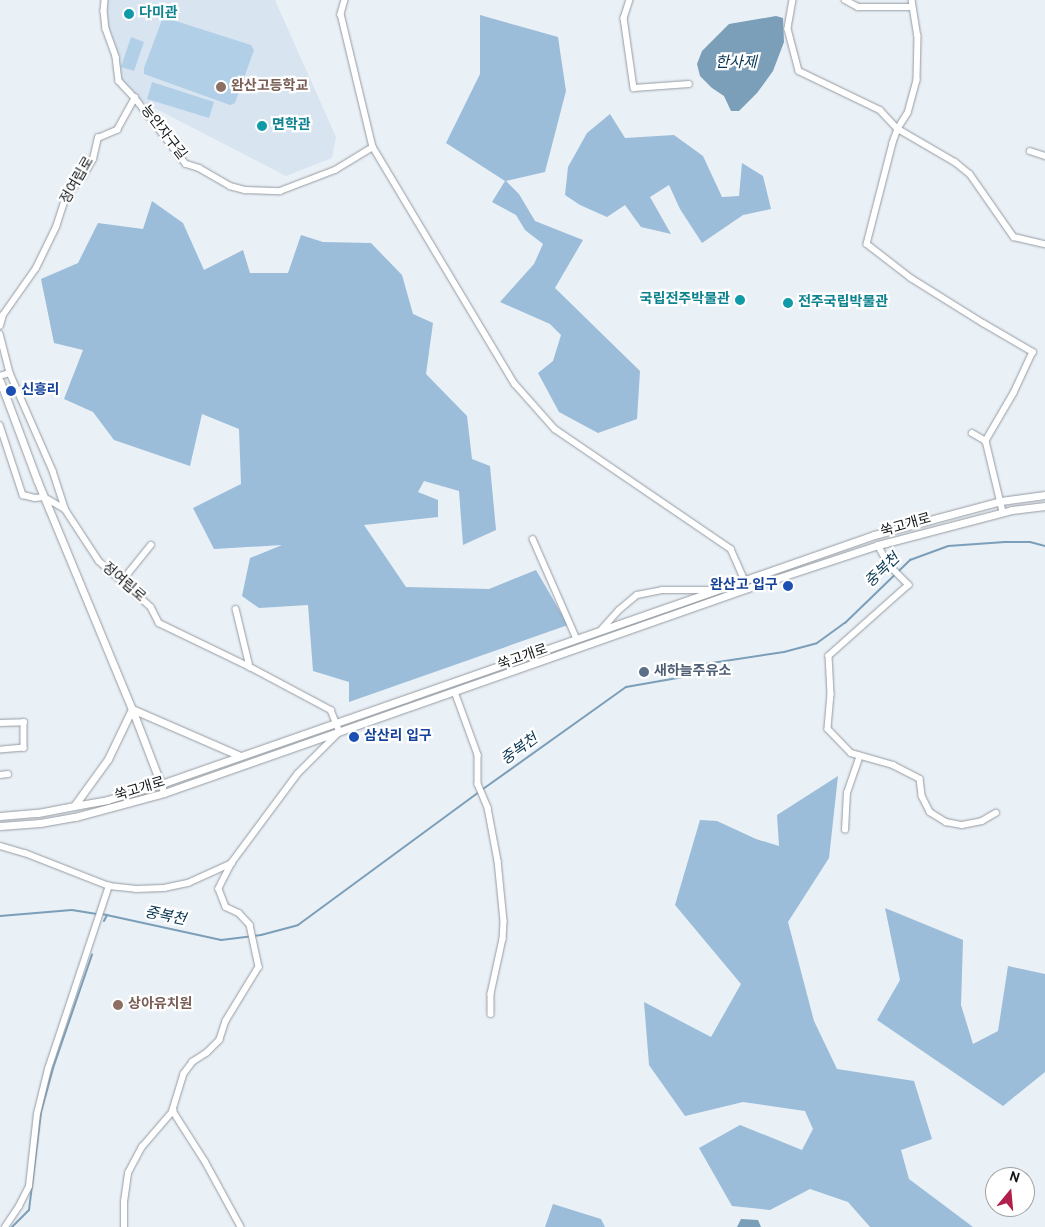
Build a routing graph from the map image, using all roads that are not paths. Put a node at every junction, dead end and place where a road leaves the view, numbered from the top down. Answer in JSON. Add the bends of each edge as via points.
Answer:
{"nodes":[{"id":1,"x":105,"y":0,"type":"edge"},
{"id":2,"x":345,"y":0,"type":"edge"},
{"id":3,"x":630,"y":0,"type":"edge"},
{"id":4,"x":793,"y":0,"type":"edge"},
{"id":5,"x":845,"y":0,"type":"edge"},
{"id":6,"x":912,"y":3,"type":"edge"},
{"id":7,"x":689,"y":84,"type":"dead end"},
{"id":8,"x":136,"y":98,"type":"junction"},
{"id":9,"x":898,"y":129,"type":"junction"},
{"id":10,"x":373,"y":147,"type":"junction"},
{"id":11,"x":1030,"y":151,"type":"dead end"},
{"id":12,"x":1045,"y":156,"type":"edge"},
{"id":13,"x":1045,"y":244,"type":"edge"},
{"id":14,"x":0,"y":326,"type":"edge"},
{"id":15,"x":0,"y":334,"type":"edge"},
{"id":16,"x":10,"y":373,"type":"junction"},
{"id":17,"x":0,"y":376,"type":"edge"},
{"id":18,"x":0,"y":381,"type":"edge"},
{"id":19,"x":0,"y":425,"type":"edge"},
{"id":20,"x":972,"y":433,"type":"dead end"},
{"id":21,"x":986,"y":441,"type":"junction"},
{"id":22,"x":1045,"y":495,"type":"edge"},
{"id":23,"x":44,"y":497,"type":"junction"},
{"id":24,"x":1001,"y":501,"type":"junction"},
{"id":25,"x":1045,"y":506,"type":"edge"},
{"id":26,"x":65,"y":509,"type":"junction"},
{"id":27,"x":1003,"y":512,"type":"junction"},
{"id":28,"x":533,"y":539,"type":"dead end"},
{"id":29,"x":151,"y":545,"type":"dead end"},
{"id":30,"x":878,"y":545,"type":"junction"},
{"id":31,"x":744,"y":579,"type":"junction"},
{"id":32,"x":122,"y":581,"type":"junction"},
{"id":33,"x":748,"y":588,"type":"junction"},
{"id":34,"x":714,"y":590,"type":"junction"},
{"id":35,"x":236,"y":609,"type":"dead end"},
{"id":36,"x":600,"y":630,"type":"junction"},
{"id":37,"x":577,"y":639,"type":"junction"},
{"id":38,"x":250,"y":667,"type":"junction"},
{"id":39,"x":455,"y":692,"type":"junction"},
{"id":40,"x":132,"y":708,"type":"junction"},
{"id":41,"x":0,"y":723,"type":"edge"},
{"id":42,"x":337,"y":723,"type":"junction"},
{"id":43,"x":340,"y":732,"type":"junction"},
{"id":44,"x":0,"y":750,"type":"edge"},
{"id":45,"x":240,"y":756,"type":"junction"},
{"id":46,"x":860,"y":756,"type":"junction"},
{"id":47,"x":8,"y":774,"type":"dead end"},
{"id":48,"x":0,"y":775,"type":"edge"},
{"id":49,"x":161,"y":784,"type":"junction"},
{"id":50,"x":164,"y":793,"type":"junction"},
{"id":51,"x":74,"y":806,"type":"junction"},
{"id":52,"x":996,"y":813,"type":"dead end"},
{"id":53,"x":0,"y":816,"type":"edge"},
{"id":54,"x":0,"y":826,"type":"edge"},
{"id":55,"x":845,"y":830,"type":"dead end"},
{"id":56,"x":0,"y":846,"type":"edge"},
{"id":57,"x":232,"y":862,"type":"junction"},
{"id":58,"x":108,"y":886,"type":"junction"},
{"id":59,"x":491,"y":1014,"type":"dead end"},
{"id":60,"x":173,"y":1111,"type":"junction"},
{"id":61,"x":5,"y":1227,"type":"edge"},
{"id":62,"x":124,"y":1227,"type":"edge"},
{"id":63,"x":242,"y":1227,"type":"edge"}],
"edges":[{"from":1,"to":8,"type":"street","name":"능안자구길","via":[[106,29],[116,57],[119,81]]},
{"from":2,"to":10,"type":"street","via":[[340,14]]},
{"from":3,"to":7,"type":"street","via":[[624,18],[634,88]]},
{"from":4,"to":9,"type":"street","via":[[788,29],[799,71],[880,110]]},
{"from":5,"to":6,"type":"street","via":[[858,7]]},
{"from":6,"to":9,"type":"street","via":[[918,36],[917,80],[908,112]]},
{"from":8,"to":10,"type":"street","name":"능안자구길","via":[[186,164],[245,190],[280,191],[295,186],[335,170]]},
{"from":8,"to":14,"type":"street","name":"정여립로","via":[[117,130],[98,138],[93,159],[67,194],[56,227],[36,268],[3,315]]},
{"from":9,"to":13,"type":"street","via":[[956,162],[970,174],[1014,237]]},
{"from":9,"to":21,"type":"street","via":[[867,244],[911,278],[1033,352]]},
{"from":10,"to":31,"type":"street","via":[[515,384],[555,429],[730,549]]},
{"from":11,"to":12,"type":"street"},
{"from":15,"to":16,"type":"street","name":"정여립로"},
{"from":16,"to":17,"type":"street"},
{"from":16,"to":26,"type":"street","name":"정여립로","via":[[53,470]]},
{"from":18,"to":23,"type":"street"},
{"from":19,"to":23,"type":"street","via":[[23,495]]},
{"from":20,"to":21,"type":"street"},
{"from":21,"to":24,"type":"street"},
{"from":22,"to":24,"type":"street","name":"쑥고개로"},
{"from":23,"to":26,"type":"street"},
{"from":23,"to":40,"type":"street"},
{"from":24,"to":27,"type":"street"},
{"from":24,"to":31,"type":"street","name":"쑥고개로","via":[[874,536]]},
{"from":25,"to":27,"type":"street","name":"쑥고개로"},
{"from":26,"to":32,"type":"street","name":"정여립로","via":[[99,561]]},
{"from":27,"to":30,"type":"street","name":"쑥고개로"},
{"from":28,"to":37,"type":"street"},
{"from":29,"to":32,"type":"street"},
{"from":30,"to":33,"type":"street","name":"쑥고개로"},
{"from":30,"to":46,"type":"street","via":[[888,565],[908,585],[829,656],[831,694],[828,729],[851,753]]},
{"from":31,"to":33,"type":"street"},
{"from":31,"to":34,"type":"street","name":"쑥고개로"},
{"from":32,"to":38,"type":"street","name":"정여립로","via":[[152,607],[159,623]]},
{"from":33,"to":39,"type":"street","name":"쑥고개로"},
{"from":34,"to":36,"type":"street","name":"쑥고개로"},
{"from":34,"to":36,"type":"street","via":[[662,590],[638,595]]},
{"from":35,"to":38,"type":"street"},
{"from":36,"to":37,"type":"street","name":"쑥고개로"},
{"from":37,"to":42,"type":"street","name":"쑥고개로"},
{"from":38,"to":42,"type":"street","name":"정여립로","via":[[330,710]]},
{"from":39,"to":43,"type":"street","name":"쑥고개로"},
{"from":39,"to":59,"type":"street","via":[[478,755],[478,784],[498,861],[504,921],[491,994]]},
{"from":40,"to":45,"type":"street"},
{"from":40,"to":49,"type":"street"},
{"from":40,"to":51,"type":"street","via":[[108,759]]},
{"from":41,"to":44,"type":"street","via":[[24,722],[24,748]]},
{"from":42,"to":43,"type":"street","name":"정여립로"},
{"from":42,"to":45,"type":"street","name":"쑥고개로"},
{"from":43,"to":50,"type":"street","name":"쑥고개로"},
{"from":43,"to":57,"type":"street","via":[[298,774]]},
{"from":45,"to":49,"type":"street","name":"쑥고개로"},
{"from":46,"to":52,"type":"street","via":[[893,765],[920,779],[922,796],[930,812],[946,822],[962,825],[982,821]]},
{"from":46,"to":55,"type":"street","via":[[847,793]]},
{"from":47,"to":48,"type":"street"},
{"from":49,"to":50,"type":"street"},
{"from":49,"to":51,"type":"street","name":"쑥고개로"},
{"from":50,"to":54,"type":"street","name":"쑥고개로","via":[[74,817]]},
{"from":51,"to":53,"type":"street","name":"쑥고개로"},
{"from":56,"to":58,"type":"street"},
{"from":57,"to":58,"type":"street","via":[[188,883],[164,888]]},
{"from":57,"to":60,"type":"street","via":[[219,889],[226,907],[239,913],[250,925],[259,967],[226,1021],[220,1040],[193,1062],[184,1074]]},
{"from":58,"to":61,"type":"street","via":[[48,1069],[37,1114],[29,1186]]},
{"from":60,"to":62,"type":"street","via":[[142,1147],[128,1173]]},
{"from":60,"to":63,"type":"street"}]}
